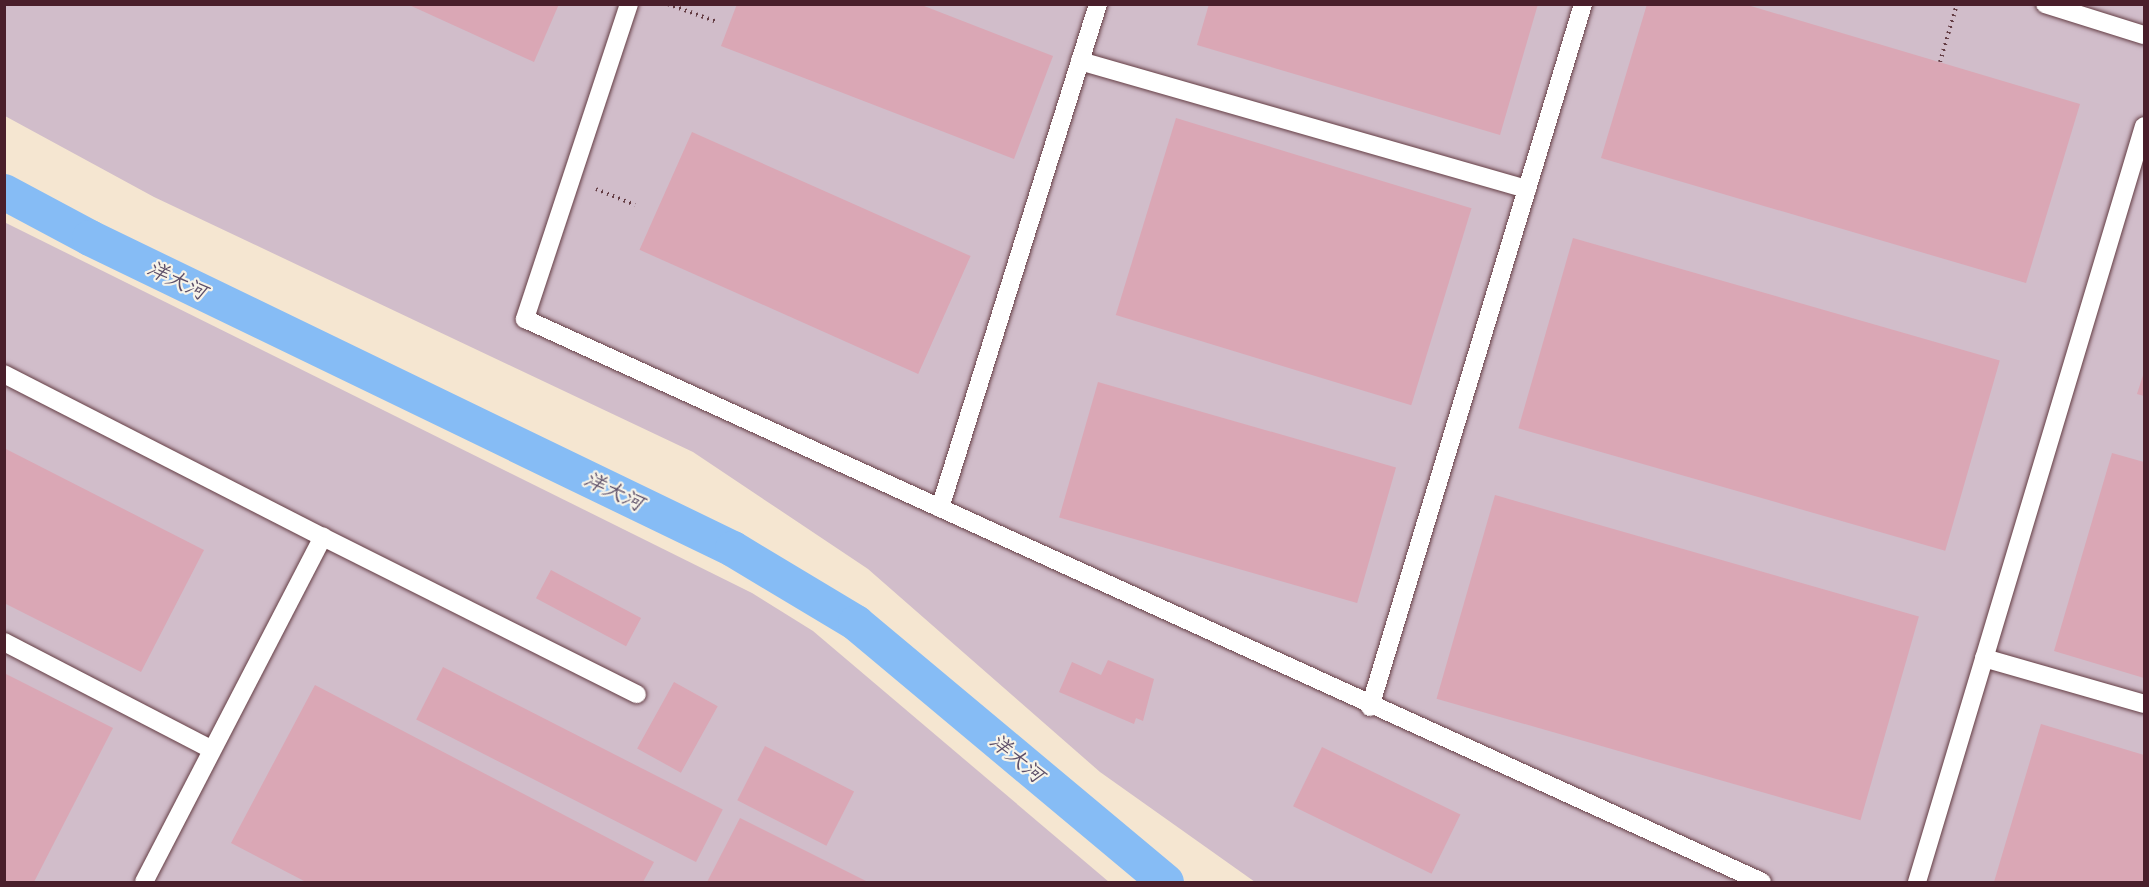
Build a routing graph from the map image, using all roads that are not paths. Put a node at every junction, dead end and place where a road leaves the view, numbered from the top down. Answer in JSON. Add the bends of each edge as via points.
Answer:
{"nodes":[{"id":1,"x":629,"y":4,"type":"edge"},
{"id":2,"x":1098,"y":4,"type":"edge"},
{"id":3,"x":1583,"y":4,"type":"edge"},
{"id":4,"x":2045,"y":4,"type":"edge"},
{"id":5,"x":2145,"y":35,"type":"edge"},
{"id":6,"x":1080,"y":61,"type":"junction"},
{"id":7,"x":2145,"y":126,"type":"edge"},
{"id":8,"x":1527,"y":189,"type":"junction"},
{"id":9,"x":4,"y":374,"type":"edge"},
{"id":10,"x":940,"y":508,"type":"junction"},
{"id":11,"x":323,"y":537,"type":"junction"},
{"id":12,"x":4,"y":642,"type":"edge"},
{"id":13,"x":1984,"y":658,"type":"junction"},
{"id":14,"x":638,"y":694,"type":"dead end"},
{"id":15,"x":2145,"y":704,"type":"edge"},
{"id":16,"x":1370,"y":707,"type":"junction"},
{"id":17,"x":212,"y":750,"type":"junction"},
{"id":18,"x":144,"y":882,"type":"edge"},
{"id":19,"x":1762,"y":882,"type":"edge"},
{"id":20,"x":1917,"y":882,"type":"edge"}],
"edges":[{"from":1,"to":10,"type":"lane","via":[[525,319]]},
{"from":2,"to":6,"type":"lane"},
{"from":3,"to":8,"type":"lane"},
{"from":4,"to":5,"type":"lane"},
{"from":6,"to":8,"type":"lane"},
{"from":6,"to":10,"type":"lane"},
{"from":7,"to":13,"type":"lane"},
{"from":8,"to":16,"type":"lane"},
{"from":9,"to":11,"type":"lane"},
{"from":10,"to":16,"type":"lane"},
{"from":11,"to":14,"type":"lane"},
{"from":11,"to":17,"type":"lane"},
{"from":12,"to":17,"type":"lane"},
{"from":13,"to":15,"type":"lane"},
{"from":13,"to":20,"type":"lane"},
{"from":16,"to":19,"type":"lane"},
{"from":17,"to":18,"type":"lane"}]}
